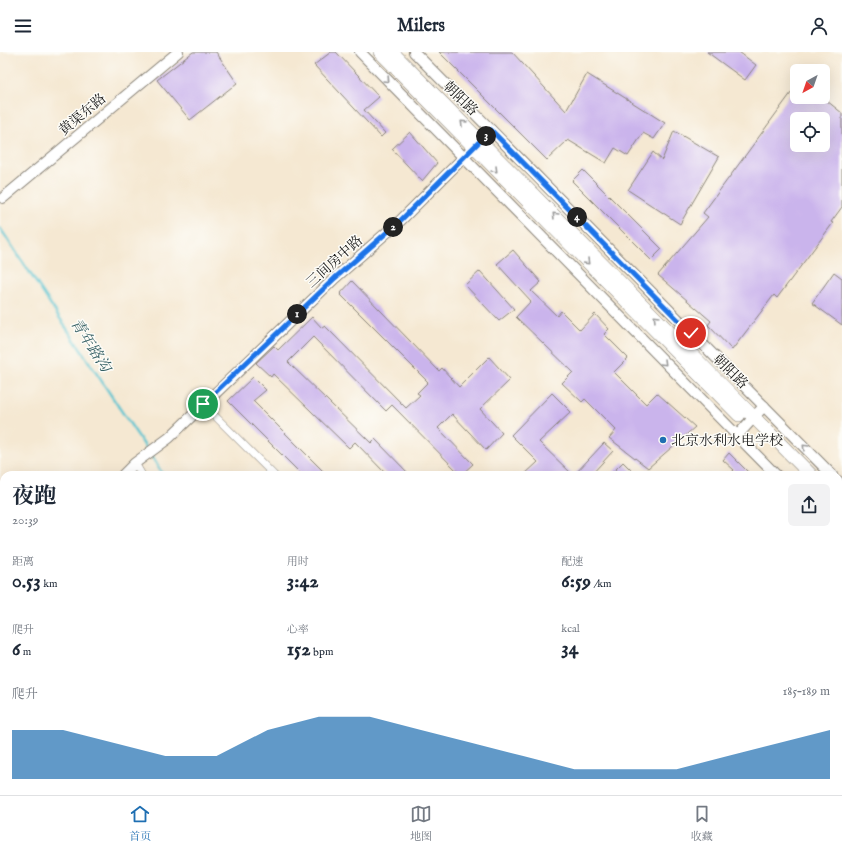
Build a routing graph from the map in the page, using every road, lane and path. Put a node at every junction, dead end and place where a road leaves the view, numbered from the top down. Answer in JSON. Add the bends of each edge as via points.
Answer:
{"nodes":[{"id":1,"x":178,"y":52,"type":"edge"},
{"id":2,"x":360,"y":52,"type":"edge"},
{"id":3,"x":380,"y":52,"type":"edge"},
{"id":4,"x":392,"y":52,"type":"edge"},
{"id":5,"x":414,"y":52,"type":"edge"},
{"id":6,"x":491,"y":130,"type":"junction"},
{"id":7,"x":473,"y":149,"type":"junction"},
{"id":8,"x":3,"y":198,"type":"dead end"},
{"id":9,"x":203,"y":404,"type":"junction"},
{"id":10,"x":764,"y":406,"type":"junction"},
{"id":11,"x":751,"y":420,"type":"junction"},
{"id":12,"x":737,"y":436,"type":"junction"},
{"id":13,"x":137,"y":462,"type":"junction"},
{"id":14,"x":128,"y":471,"type":"edge"},
{"id":15,"x":140,"y":471,"type":"edge"},
{"id":16,"x":270,"y":471,"type":"edge"},
{"id":17,"x":772,"y":471,"type":"edge"},
{"id":18,"x":796,"y":471,"type":"edge"},
{"id":19,"x":807,"y":471,"type":"edge"},
{"id":20,"x":828,"y":471,"type":"edge"}],
"edges":[{"from":1,"to":8,"type":"street","name":"黄渠东路"},
{"from":2,"to":7,"type":"street","name":"朝阳路","one_way":true,"via":[[408,103]]},
{"from":3,"to":7,"type":"highway","name":"朝阳路"},
{"from":7,"to":4,"type":"highway","name":"朝阳路","one_way":true},
{"from":5,"to":6,"type":"street","name":"朝阳路"},
{"from":6,"to":7,"type":"street","name":"三间房中路"},
{"from":6,"to":10,"type":"street","name":"朝阳路"},
{"from":7,"to":9,"type":"street","name":"三间房中路","via":[[401,220],[335,278]]},
{"from":7,"to":11,"type":"highway","name":"朝阳路"},
{"from":7,"to":12,"type":"street","name":"朝阳路","one_way":true,"via":[[554,251]]},
{"from":9,"to":13,"type":"street","name":"三间房中路","via":[[163,444]]},
{"from":9,"to":16,"type":"street"},
{"from":10,"to":11,"type":"street"},
{"from":20,"to":10,"type":"street","name":"朝阳路","one_way":true},
{"from":11,"to":12,"type":"street"},
{"from":11,"to":18,"type":"highway","name":"朝阳路"},
{"from":11,"to":19,"type":"highway","name":"朝阳路"},
{"from":12,"to":17,"type":"street","name":"朝阳路"},
{"from":13,"to":14,"type":"street","name":"三间房中路"},
{"from":13,"to":15,"type":"street"}]}
